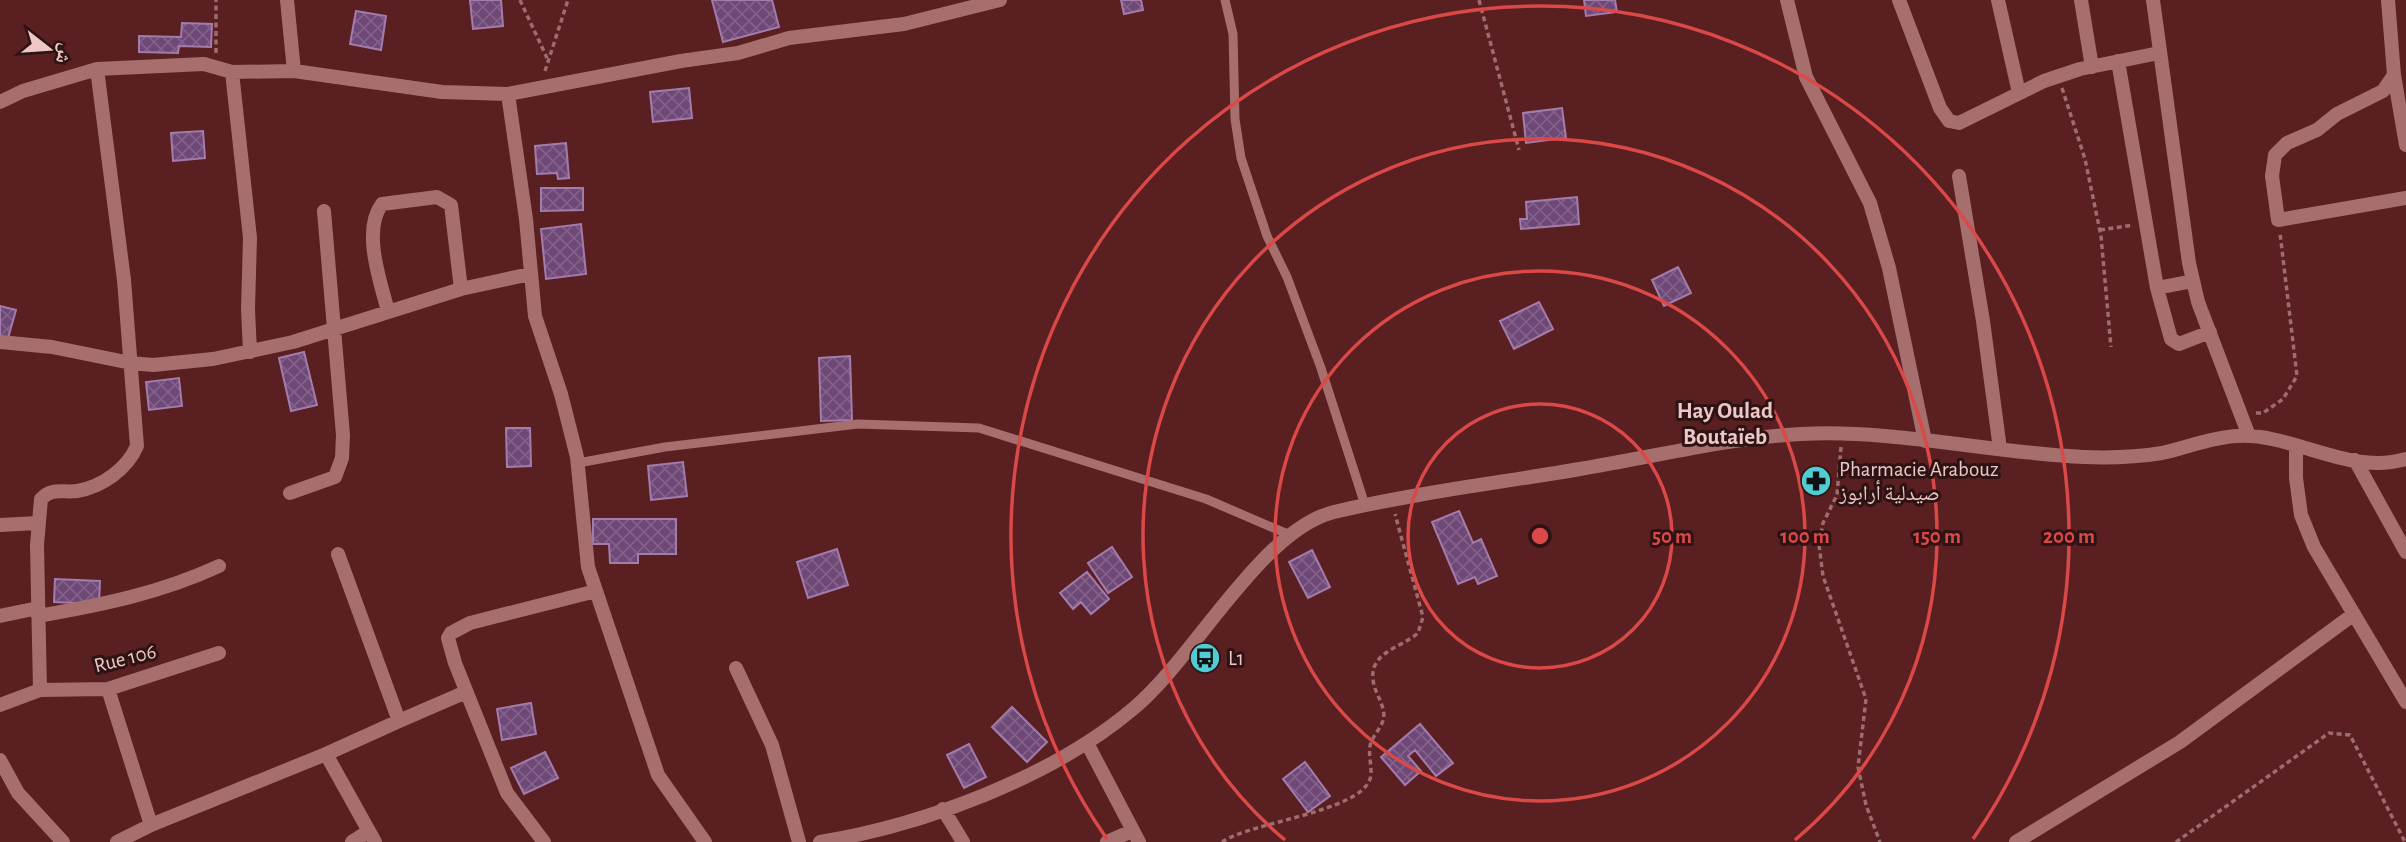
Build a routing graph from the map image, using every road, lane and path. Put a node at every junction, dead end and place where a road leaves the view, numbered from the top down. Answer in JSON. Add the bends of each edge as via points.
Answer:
{"nodes":[{"id":1,"x":216,"y":0,"type":"edge"},
{"id":2,"x":287,"y":0,"type":"edge"},
{"id":3,"x":520,"y":0,"type":"edge"},
{"id":4,"x":568,"y":0,"type":"edge"},
{"id":5,"x":1000,"y":0,"type":"edge"},
{"id":6,"x":1225,"y":0,"type":"edge"},
{"id":7,"x":1479,"y":0,"type":"edge"},
{"id":8,"x":1787,"y":0,"type":"edge"},
{"id":9,"x":1899,"y":0,"type":"edge"},
{"id":10,"x":1998,"y":0,"type":"edge"},
{"id":11,"x":2081,"y":0,"type":"edge"},
{"id":12,"x":2152,"y":0,"type":"edge"},
{"id":13,"x":2388,"y":0,"type":"edge"},
{"id":14,"x":2159,"y":53,"type":"junction"},
{"id":15,"x":548,"y":60,"type":"junction"},
{"id":16,"x":2119,"y":61,"type":"junction"},
{"id":17,"x":216,"y":65,"type":"junction"},
{"id":18,"x":2092,"y":67,"type":"junction"},
{"id":19,"x":97,"y":69,"type":"junction"},
{"id":20,"x":293,"y":71,"type":"junction"},
{"id":21,"x":232,"y":72,"type":"junction"},
{"id":22,"x":2393,"y":75,"type":"junction"},
{"id":23,"x":2058,"y":76,"type":"junction"},
{"id":24,"x":543,"y":87,"type":"junction"},
{"id":25,"x":2019,"y":93,"type":"junction"},
{"id":26,"x":509,"y":94,"type":"junction"},
{"id":27,"x":0,"y":102,"type":"edge"},
{"id":28,"x":2406,"y":145,"type":"edge"},
{"id":29,"x":1519,"y":150,"type":"dead end"},
{"id":30,"x":1959,"y":176,"type":"dead end"},
{"id":31,"x":2406,"y":198,"type":"edge"},
{"id":32,"x":324,"y":211,"type":"dead end"},
{"id":33,"x":2278,"y":220,"type":"junction"},
{"id":34,"x":530,"y":274,"type":"junction"},
{"id":35,"x":2193,"y":281,"type":"junction"},
{"id":36,"x":2157,"y":288,"type":"junction"},
{"id":37,"x":461,"y":289,"type":"junction"},
{"id":38,"x":387,"y":311,"type":"junction"},
{"id":39,"x":335,"y":330,"type":"junction"},
{"id":40,"x":2210,"y":332,"type":"junction"},
{"id":41,"x":0,"y":342,"type":"edge"},
{"id":42,"x":2112,"y":347,"type":"dead end"},
{"id":43,"x":250,"y":352,"type":"junction"},
{"id":44,"x":131,"y":363,"type":"junction"},
{"id":45,"x":2242,"y":415,"type":"junction"},
{"id":46,"x":1842,"y":435,"type":"junction"},
{"id":47,"x":2249,"y":436,"type":"junction"},
{"id":48,"x":1925,"y":441,"type":"junction"},
{"id":49,"x":2296,"y":447,"type":"junction"},
{"id":50,"x":2000,"y":449,"type":"junction"},
{"id":51,"x":2406,"y":459,"type":"edge"},
{"id":52,"x":2356,"y":460,"type":"junction"},
{"id":53,"x":578,"y":463,"type":"junction"},
{"id":54,"x":290,"y":493,"type":"dead end"},
{"id":55,"x":1391,"y":500,"type":"junction"},
{"id":56,"x":1365,"y":505,"type":"junction"},
{"id":57,"x":37,"y":523,"type":"junction"},
{"id":58,"x":0,"y":525,"type":"edge"},
{"id":59,"x":1290,"y":535,"type":"junction"},
{"id":60,"x":2406,"y":552,"type":"edge"},
{"id":61,"x":338,"y":554,"type":"dead end"},
{"id":62,"x":219,"y":566,"type":"dead end"},
{"id":63,"x":596,"y":591,"type":"junction"},
{"id":64,"x":38,"y":612,"type":"junction"},
{"id":65,"x":2354,"y":614,"type":"junction"},
{"id":66,"x":0,"y":616,"type":"edge"},
{"id":67,"x":219,"y":653,"type":"dead end"},
{"id":68,"x":736,"y":668,"type":"dead end"},
{"id":69,"x":108,"y":689,"type":"junction"},
{"id":70,"x":40,"y":690,"type":"junction"},
{"id":71,"x":466,"y":692,"type":"junction"},
{"id":72,"x":2406,"y":702,"type":"edge"},
{"id":73,"x":0,"y":705,"type":"edge"},
{"id":74,"x":399,"y":721,"type":"junction"},
{"id":75,"x":1087,"y":743,"type":"junction"},
{"id":76,"x":326,"y":754,"type":"junction"},
{"id":77,"x":0,"y":760,"type":"edge"},
{"id":78,"x":943,"y":809,"type":"junction"},
{"id":79,"x":150,"y":825,"type":"junction"},
{"id":80,"x":372,"y":836,"type":"edge"},
{"id":81,"x":1135,"y":836,"type":"edge"},
{"id":82,"x":63,"y":842,"type":"edge"},
{"id":83,"x":117,"y":842,"type":"edge"},
{"id":84,"x":352,"y":842,"type":"edge"},
{"id":85,"x":544,"y":842,"type":"edge"},
{"id":86,"x":705,"y":842,"type":"edge"},
{"id":87,"x":799,"y":842,"type":"edge"},
{"id":88,"x":820,"y":842,"type":"edge"},
{"id":89,"x":963,"y":842,"type":"edge"},
{"id":90,"x":1107,"y":842,"type":"edge"},
{"id":91,"x":1222,"y":842,"type":"edge"},
{"id":92,"x":1880,"y":842,"type":"edge"},
{"id":93,"x":2016,"y":842,"type":"edge"},
{"id":94,"x":2176,"y":842,"type":"edge"},
{"id":95,"x":2405,"y":842,"type":"edge"}],
"edges":[{"from":1,"to":17,"type":"path"},
{"from":2,"to":20,"type":"street"},
{"from":3,"to":15,"type":"path"},
{"from":4,"to":15,"type":"path"},
{"from":5,"to":24,"type":"street","via":[[904,24],[789,38],[738,53]]},
{"from":6,"to":56,"type":"lane","via":[[1233,34],[1241,159],[1321,368]]},
{"from":7,"to":29,"type":"path"},
{"from":8,"to":48,"type":"street","via":[[1806,77],[1870,203],[1889,268]]},
{"from":9,"to":25,"type":"street","via":[[1948,121],[1959,123]]},
{"from":10,"to":25,"type":"street"},
{"from":11,"to":18,"type":"street"},
{"from":12,"to":14,"type":"street"},
{"from":13,"to":22,"type":"street"},
{"from":14,"to":16,"type":"street"},
{"from":14,"to":35,"type":"street"},
{"from":15,"to":24,"type":"path"},
{"from":16,"to":18,"type":"street"},
{"from":16,"to":36,"type":"street"},
{"from":17,"to":19,"type":"street"},
{"from":17,"to":21,"type":"street"},
{"from":18,"to":23,"type":"street"},
{"from":19,"to":27,"type":"street"},
{"from":19,"to":44,"type":"street"},
{"from":20,"to":21,"type":"street"},
{"from":20,"to":26,"type":"street","via":[[443,92]]},
{"from":21,"to":43,"type":"street","via":[[250,227]]},
{"from":22,"to":28,"type":"street"},
{"from":22,"to":33,"type":"street","via":[[2383,91],[2287,143],[2275,155],[2272,176]]},
{"from":23,"to":25,"type":"street"},
{"from":23,"to":42,"type":"path","via":[[2085,159],[2097,218]]},
{"from":24,"to":26,"type":"street"},
{"from":26,"to":34,"type":"street"},
{"from":30,"to":50,"type":"street"},
{"from":31,"to":33,"type":"street"},
{"from":32,"to":39,"type":"street"},
{"from":33,"to":45,"type":"path","via":[[2297,376],[2283,399],[2263,413]]},
{"from":34,"to":37,"type":"street"},
{"from":34,"to":53,"type":"street","via":[[535,316]]},
{"from":35,"to":36,"type":"street"},
{"from":35,"to":40,"type":"street"},
{"from":36,"to":40,"type":"street","via":[[2171,339],[2179,344]]},
{"from":37,"to":38,"type":"street"},
{"from":37,"to":38,"type":"street","via":[[450,205],[437,197],[382,204],[373,227]]},
{"from":38,"to":39,"type":"street"},
{"from":39,"to":43,"type":"street"},
{"from":39,"to":54,"type":"street","via":[[342,458],[335,477]]},
{"from":40,"to":45,"type":"street"},
{"from":41,"to":44,"type":"street"},
{"from":43,"to":44,"type":"street","via":[[176,363]]},
{"from":44,"to":57,"type":"street","via":[[138,446],[132,459],[121,471],[89,488],[46,493]]},
{"from":45,"to":47,"type":"street"},
{"from":46,"to":48,"type":"street"},
{"from":46,"to":55,"type":"street","via":[[1752,437]]},
{"from":46,"to":92,"type":"path","via":[[1839,485],[1819,545],[1823,576],[1866,699],[1858,767]]},
{"from":47,"to":49,"type":"street"},
{"from":47,"to":50,"type":"street","via":[[2156,454],[2119,456]]},
{"from":48,"to":50,"type":"street"},
{"from":49,"to":52,"type":"street"},
{"from":49,"to":65,"type":"street","via":[[2301,515],[2314,547]]},
{"from":51,"to":52,"type":"street"},
{"from":52,"to":60,"type":"street"},
{"from":53,"to":59,"type":"lane","via":[[665,447],[858,424],[979,428],[1206,499]]},
{"from":53,"to":63,"type":"street","via":[[586,549]]},
{"from":55,"to":56,"type":"street"},
{"from":55,"to":91,"type":"path","via":[[1423,617],[1418,633],[1388,650],[1373,669],[1384,717],[1370,748],[1369,780],[1340,803],[1240,831]]},
{"from":56,"to":59,"type":"street","via":[[1326,514]]},
{"from":57,"to":58,"type":"street"},
{"from":57,"to":64,"type":"street"},
{"from":59,"to":75,"type":"street","via":[[1258,565],[1182,661],[1135,707]]},
{"from":61,"to":74,"type":"street"},
{"from":62,"to":64,"type":"street","via":[[190,580],[114,603]]},
{"from":63,"to":71,"type":"street","via":[[451,632],[450,647]]},
{"from":63,"to":86,"type":"street","via":[[658,775]]},
{"from":64,"to":66,"type":"street"},
{"from":64,"to":70,"type":"street"},
{"from":65,"to":72,"type":"street"},
{"from":65,"to":93,"type":"street","via":[[2180,742]]},
{"from":67,"to":69,"type":"street","name":"Rue 106"},
{"from":68,"to":87,"type":"street","via":[[772,746]]},
{"from":69,"to":70,"type":"street","name":"Rue 106"},
{"from":69,"to":79,"type":"street"},
{"from":70,"to":73,"type":"street","name":"Rue 106"},
{"from":71,"to":74,"type":"street"},
{"from":71,"to":85,"type":"street","via":[[507,793]]},
{"from":74,"to":76,"type":"street"},
{"from":75,"to":78,"type":"street"},
{"from":75,"to":81,"type":"street"},
{"from":76,"to":79,"type":"street"},
{"from":76,"to":80,"type":"street"},
{"from":77,"to":82,"type":"street","via":[[18,793]]},
{"from":78,"to":88,"type":"street","via":[[858,836]]},
{"from":78,"to":89,"type":"street"},
{"from":79,"to":83,"type":"street"},
{"from":80,"to":84,"type":"street"},
{"from":81,"to":90,"type":"street"},
{"from":94,"to":95,"type":"path","via":[[2329,733],[2340,732],[2350,735]]}]}
